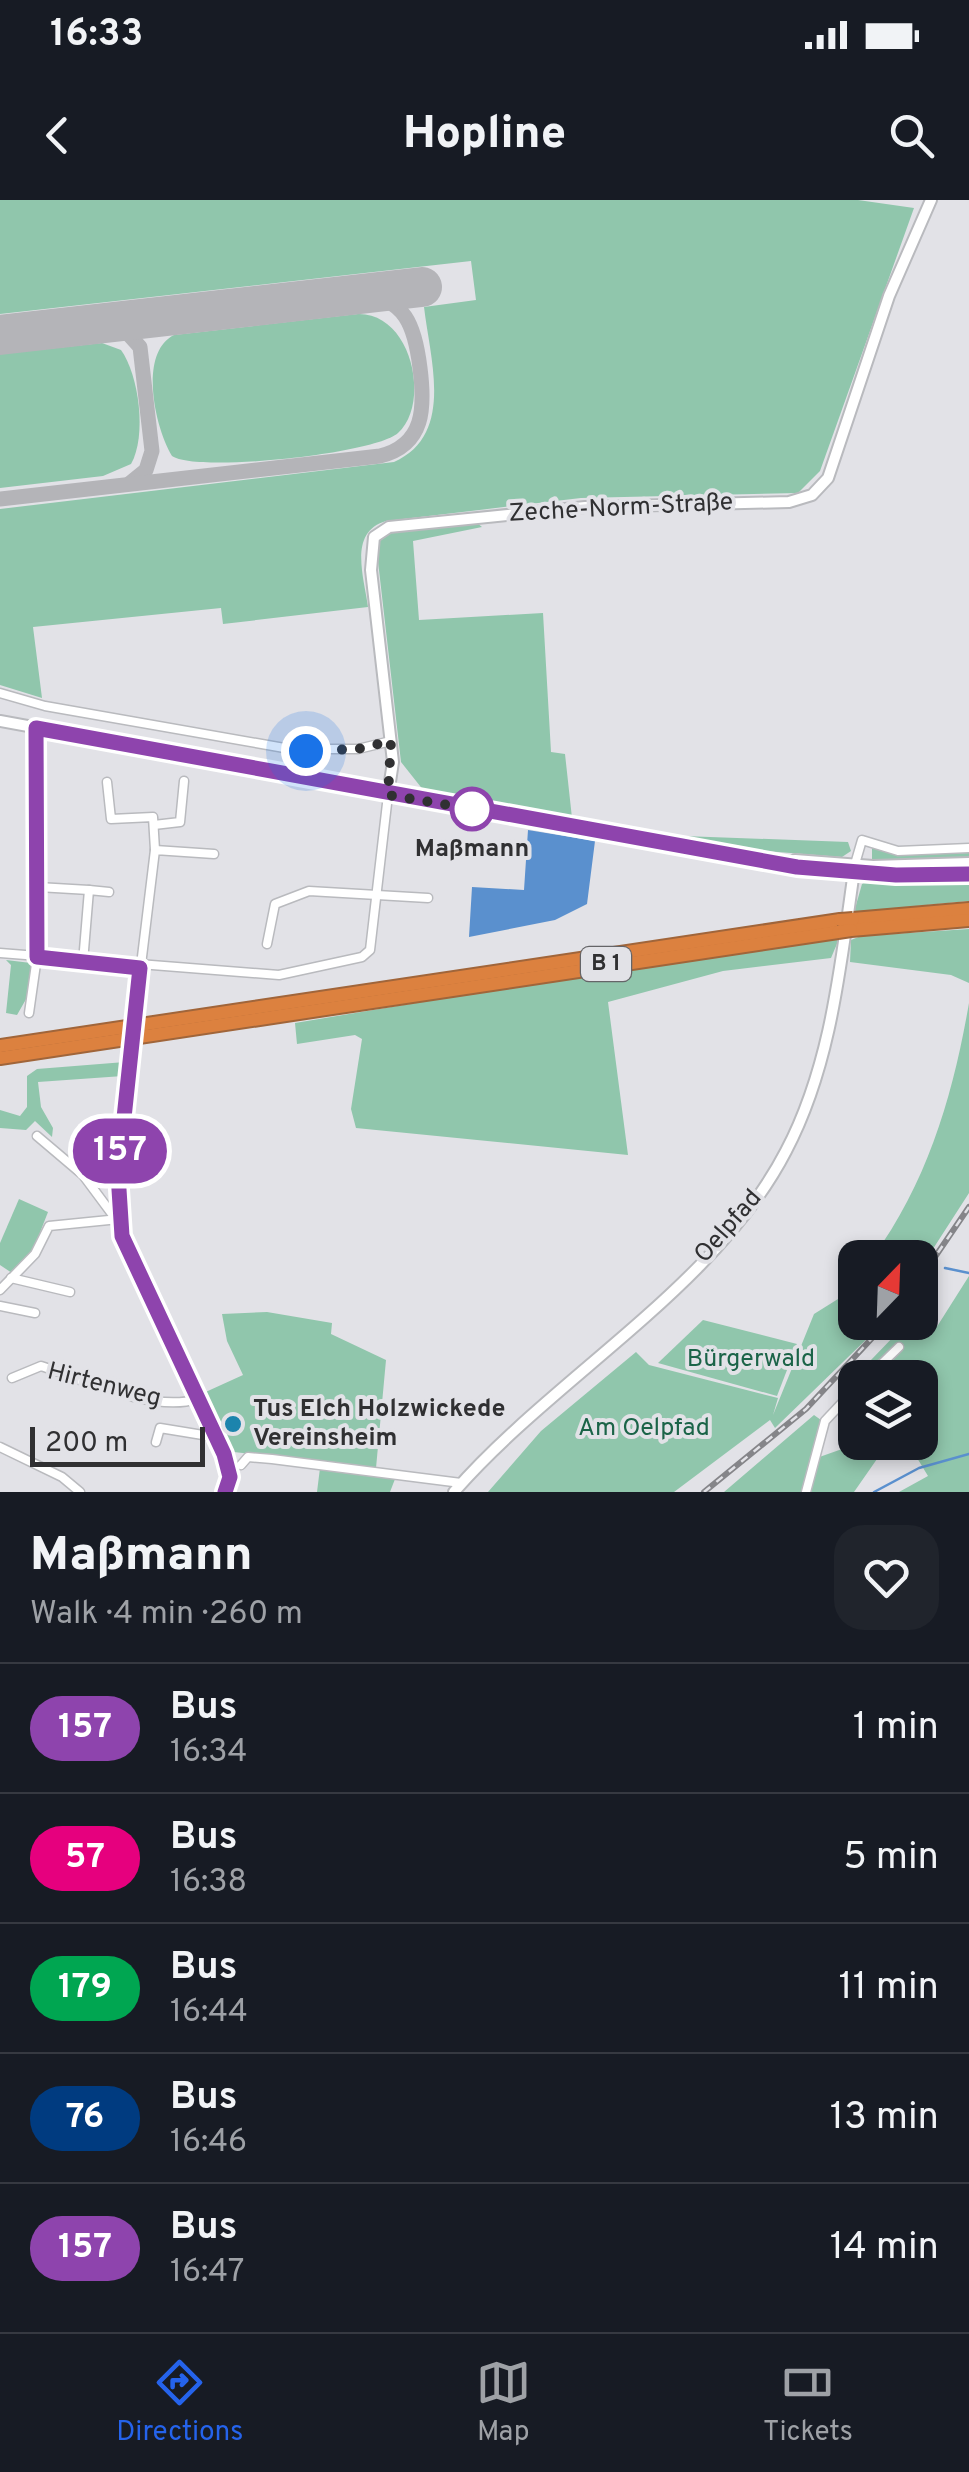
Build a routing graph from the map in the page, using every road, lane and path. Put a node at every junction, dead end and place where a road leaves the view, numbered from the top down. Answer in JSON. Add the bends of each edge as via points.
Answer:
{"nodes":[{"id":1,"x":931,"y":200,"type":"edge"},
{"id":2,"x":0,"y":693,"type":"edge"},
{"id":3,"x":0,"y":721,"type":"edge"},
{"id":4,"x":36,"y":728,"type":"junction"},
{"id":5,"x":391,"y":741,"type":"junction"},
{"id":6,"x":184,"y":781,"type":"dead end"},
{"id":7,"x":107,"y":782,"type":"dead end"},
{"id":8,"x":388,"y":795,"type":"junction"},
{"id":9,"x":154,"y":825,"type":"junction"},
{"id":10,"x":969,"y":848,"type":"edge"},
{"id":11,"x":155,"y":850,"type":"junction"},
{"id":12,"x":214,"y":854,"type":"dead end"},
{"id":13,"x":969,"y":863,"type":"edge"},
{"id":14,"x":854,"y":869,"type":"junction"},
{"id":15,"x":969,"y":874,"type":"edge"},
{"id":16,"x":38,"y":886,"type":"junction"},
{"id":17,"x":88,"y":890,"type":"junction"},
{"id":18,"x":109,"y":892,"type":"dead end"},
{"id":19,"x":376,"y":897,"type":"junction"},
{"id":20,"x":428,"y":898,"type":"dead end"},
{"id":21,"x":969,"y":909,"type":"edge"},
{"id":22,"x":969,"y":920,"type":"edge"},
{"id":23,"x":846,"y":925,"type":"junction"},
{"id":24,"x":267,"y":944,"type":"dead end"},
{"id":25,"x":0,"y":953,"type":"edge"},
{"id":26,"x":37,"y":957,"type":"junction"},
{"id":27,"x":83,"y":962,"type":"junction"},
{"id":28,"x":139,"y":967,"type":"junction"},
{"id":29,"x":29,"y":1013,"type":"dead end"},
{"id":30,"x":0,"y":1046,"type":"edge"},
{"id":31,"x":0,"y":1058,"type":"edge"},
{"id":32,"x":37,"y":1136,"type":"dead end"},
{"id":33,"x":120,"y":1219,"type":"junction"},
{"id":34,"x":12,"y":1278,"type":"junction"},
{"id":35,"x":0,"y":1290,"type":"edge"},
{"id":36,"x":70,"y":1292,"type":"dead end"},
{"id":37,"x":0,"y":1306,"type":"edge"},
{"id":38,"x":35,"y":1313,"type":"dead end"},
{"id":39,"x":899,"y":1347,"type":"dead end"},
{"id":40,"x":886,"y":1360,"type":"edge"},
{"id":41,"x":12,"y":1378,"type":"dead end"},
{"id":42,"x":197,"y":1399,"type":"junction"},
{"id":43,"x":838,"y":1406,"type":"edge"},
{"id":44,"x":215,"y":1436,"type":"junction"},
{"id":45,"x":156,"y":1442,"type":"dead end"},
{"id":46,"x":0,"y":1446,"type":"edge"},
{"id":47,"x":241,"y":1465,"type":"dead end"},
{"id":48,"x":458,"y":1488,"type":"edge"},
{"id":49,"x":80,"y":1492,"type":"edge"},
{"id":50,"x":225,"y":1492,"type":"edge"},
{"id":51,"x":806,"y":1492,"type":"edge"}],
"edges":[{"from":1,"to":5,"type":"main road","name":"Zeche-Norm-Straße","via":[[888,296],[828,478],[812,495],[789,502],[547,510],[378,532],[371,570]]},
{"from":2,"to":5,"type":"street","via":[[290,749],[358,749]]},
{"from":3,"to":4,"type":"main road"},
{"from":4,"to":8,"type":"main road"},
{"from":4,"to":16,"type":"street"},
{"from":5,"to":8,"type":"main road","name":"Zeche-Norm-Straße"},
{"from":6,"to":9,"type":"street","via":[[179,823]]},
{"from":7,"to":9,"type":"street","via":[[110,820],[147,816]]},
{"from":8,"to":14,"type":"main road"},
{"from":8,"to":19,"type":"street"},
{"from":9,"to":11,"type":"street"},
{"from":10,"to":14,"type":"street","via":[[898,851],[862,840]]},
{"from":11,"to":12,"type":"street"},
{"from":11,"to":28,"type":"street"},
{"from":13,"to":14,"type":"main road"},
{"from":14,"to":15,"type":"main road"},
{"from":14,"to":48,"type":"main road","name":"Oelpfad","via":[[818,1071],[772,1175],[689,1273]]},
{"from":16,"to":17,"type":"street"},
{"from":16,"to":26,"type":"street"},
{"from":17,"to":18,"type":"street"},
{"from":17,"to":27,"type":"street"},
{"from":19,"to":20,"type":"street"},
{"from":19,"to":24,"type":"street","via":[[309,891],[280,900]]},
{"from":19,"to":28,"type":"street","via":[[370,950],[362,958],[280,975]]},
{"from":21,"to":23,"type":"highway","number":"B 1"},
{"from":22,"to":23,"type":"highway","number":"B 1"},
{"from":23,"to":30,"type":"highway","number":"B 1"},
{"from":23,"to":31,"type":"highway","number":"B 1"},
{"from":25,"to":26,"type":"street"},
{"from":26,"to":27,"type":"street"},
{"from":26,"to":29,"type":"street"},
{"from":27,"to":28,"type":"street"},
{"from":28,"to":33,"type":"street","bridge":true,"via":[[118,1174]]},
{"from":32,"to":33,"type":"street"},
{"from":33,"to":34,"type":"street","via":[[49,1226]]},
{"from":33,"to":42,"type":"street","via":[[128,1253]]},
{"from":34,"to":35,"type":"street"},
{"from":34,"to":36,"type":"street"},
{"from":37,"to":38,"type":"street"},
{"from":39,"to":40,"type":"street"},
{"from":41,"to":42,"type":"street","name":"Hirtenweg","via":[[41,1366],[121,1392],[174,1403]]},
{"from":42,"to":44,"type":"street"},
{"from":43,"to":51,"type":"street","via":[[824,1420]]},
{"from":44,"to":45,"type":"street","via":[[162,1428]]},
{"from":44,"to":50,"type":"street","via":[[229,1472]]},
{"from":46,"to":49,"type":"street"},
{"from":47,"to":48,"type":"street","via":[[248,1457],[272,1458]]}]}
